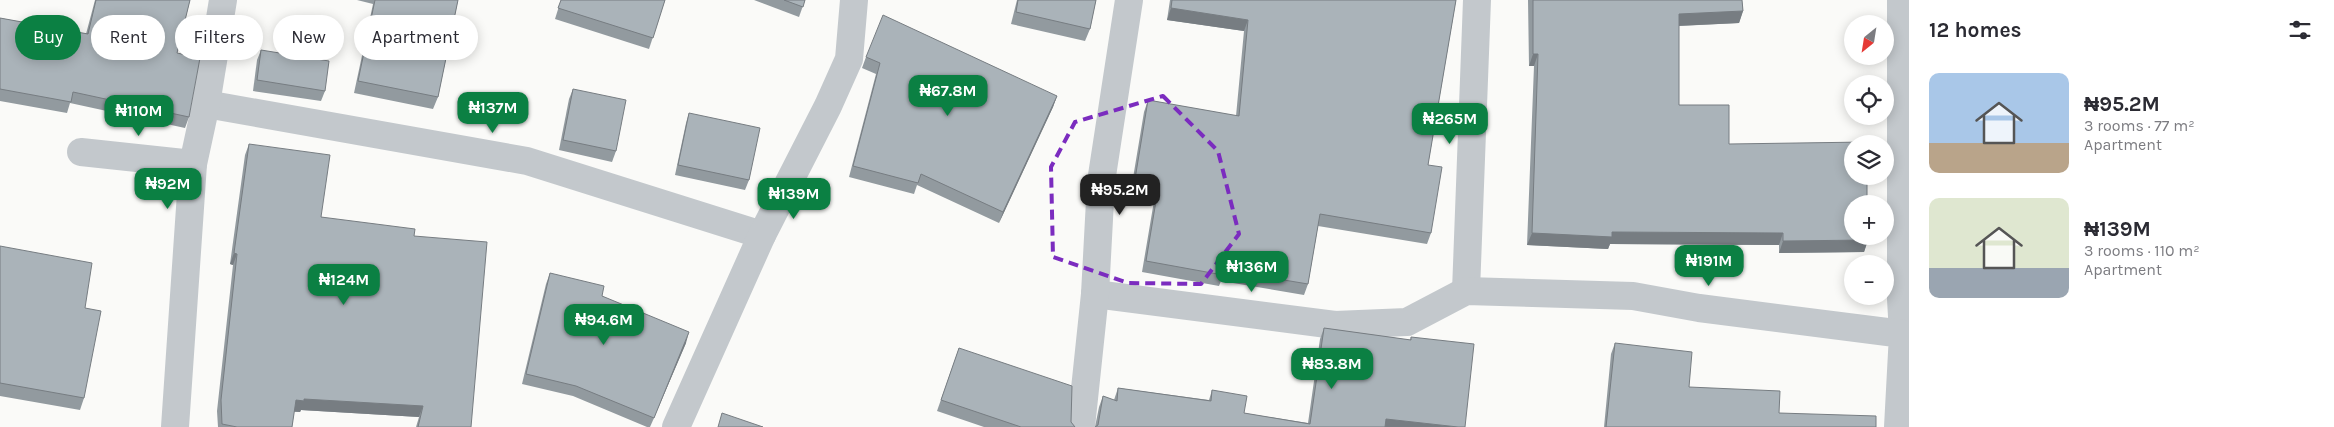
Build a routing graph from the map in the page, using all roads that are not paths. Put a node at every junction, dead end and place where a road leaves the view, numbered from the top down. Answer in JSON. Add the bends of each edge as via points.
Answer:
{"nodes":[{"id":1,"x":222,"y":0,"type":"edge"},
{"id":2,"x":854,"y":0,"type":"edge"},
{"id":3,"x":1129,"y":0,"type":"edge"},
{"id":4,"x":1477,"y":0,"type":"edge"},
{"id":5,"x":1901,"y":0,"type":"edge"},
{"id":6,"x":206,"y":104,"type":"junction"},
{"id":7,"x":82,"y":152,"type":"dead end"},
{"id":8,"x":192,"y":164,"type":"junction"},
{"id":9,"x":762,"y":235,"type":"junction"},
{"id":10,"x":1466,"y":291,"type":"junction"},
{"id":11,"x":1095,"y":294,"type":"junction"},
{"id":12,"x":1903,"y":334,"type":"junction"},
{"id":13,"x":176,"y":427,"type":"edge"},
{"id":14,"x":676,"y":427,"type":"edge"},
{"id":15,"x":1081,"y":427,"type":"edge"},
{"id":16,"x":1898,"y":427,"type":"edge"}],
"edges":[{"from":1,"to":6,"type":"street"},
{"from":2,"to":9,"type":"street","via":[[849,59]]},
{"from":3,"to":11,"type":"street","via":[[1101,182]]},
{"from":4,"to":10,"type":"street"},
{"from":5,"to":12,"type":"street"},
{"from":6,"to":8,"type":"street"},
{"from":6,"to":9,"type":"street","via":[[528,162]]},
{"from":7,"to":8,"type":"street"},
{"from":8,"to":13,"type":"street"},
{"from":9,"to":14,"type":"street"},
{"from":10,"to":11,"type":"street","via":[[1407,322],[1335,325]]},
{"from":10,"to":12,"type":"street","via":[[1632,296],[1699,308]]},
{"from":11,"to":15,"type":"street"},
{"from":12,"to":16,"type":"street"}]}
